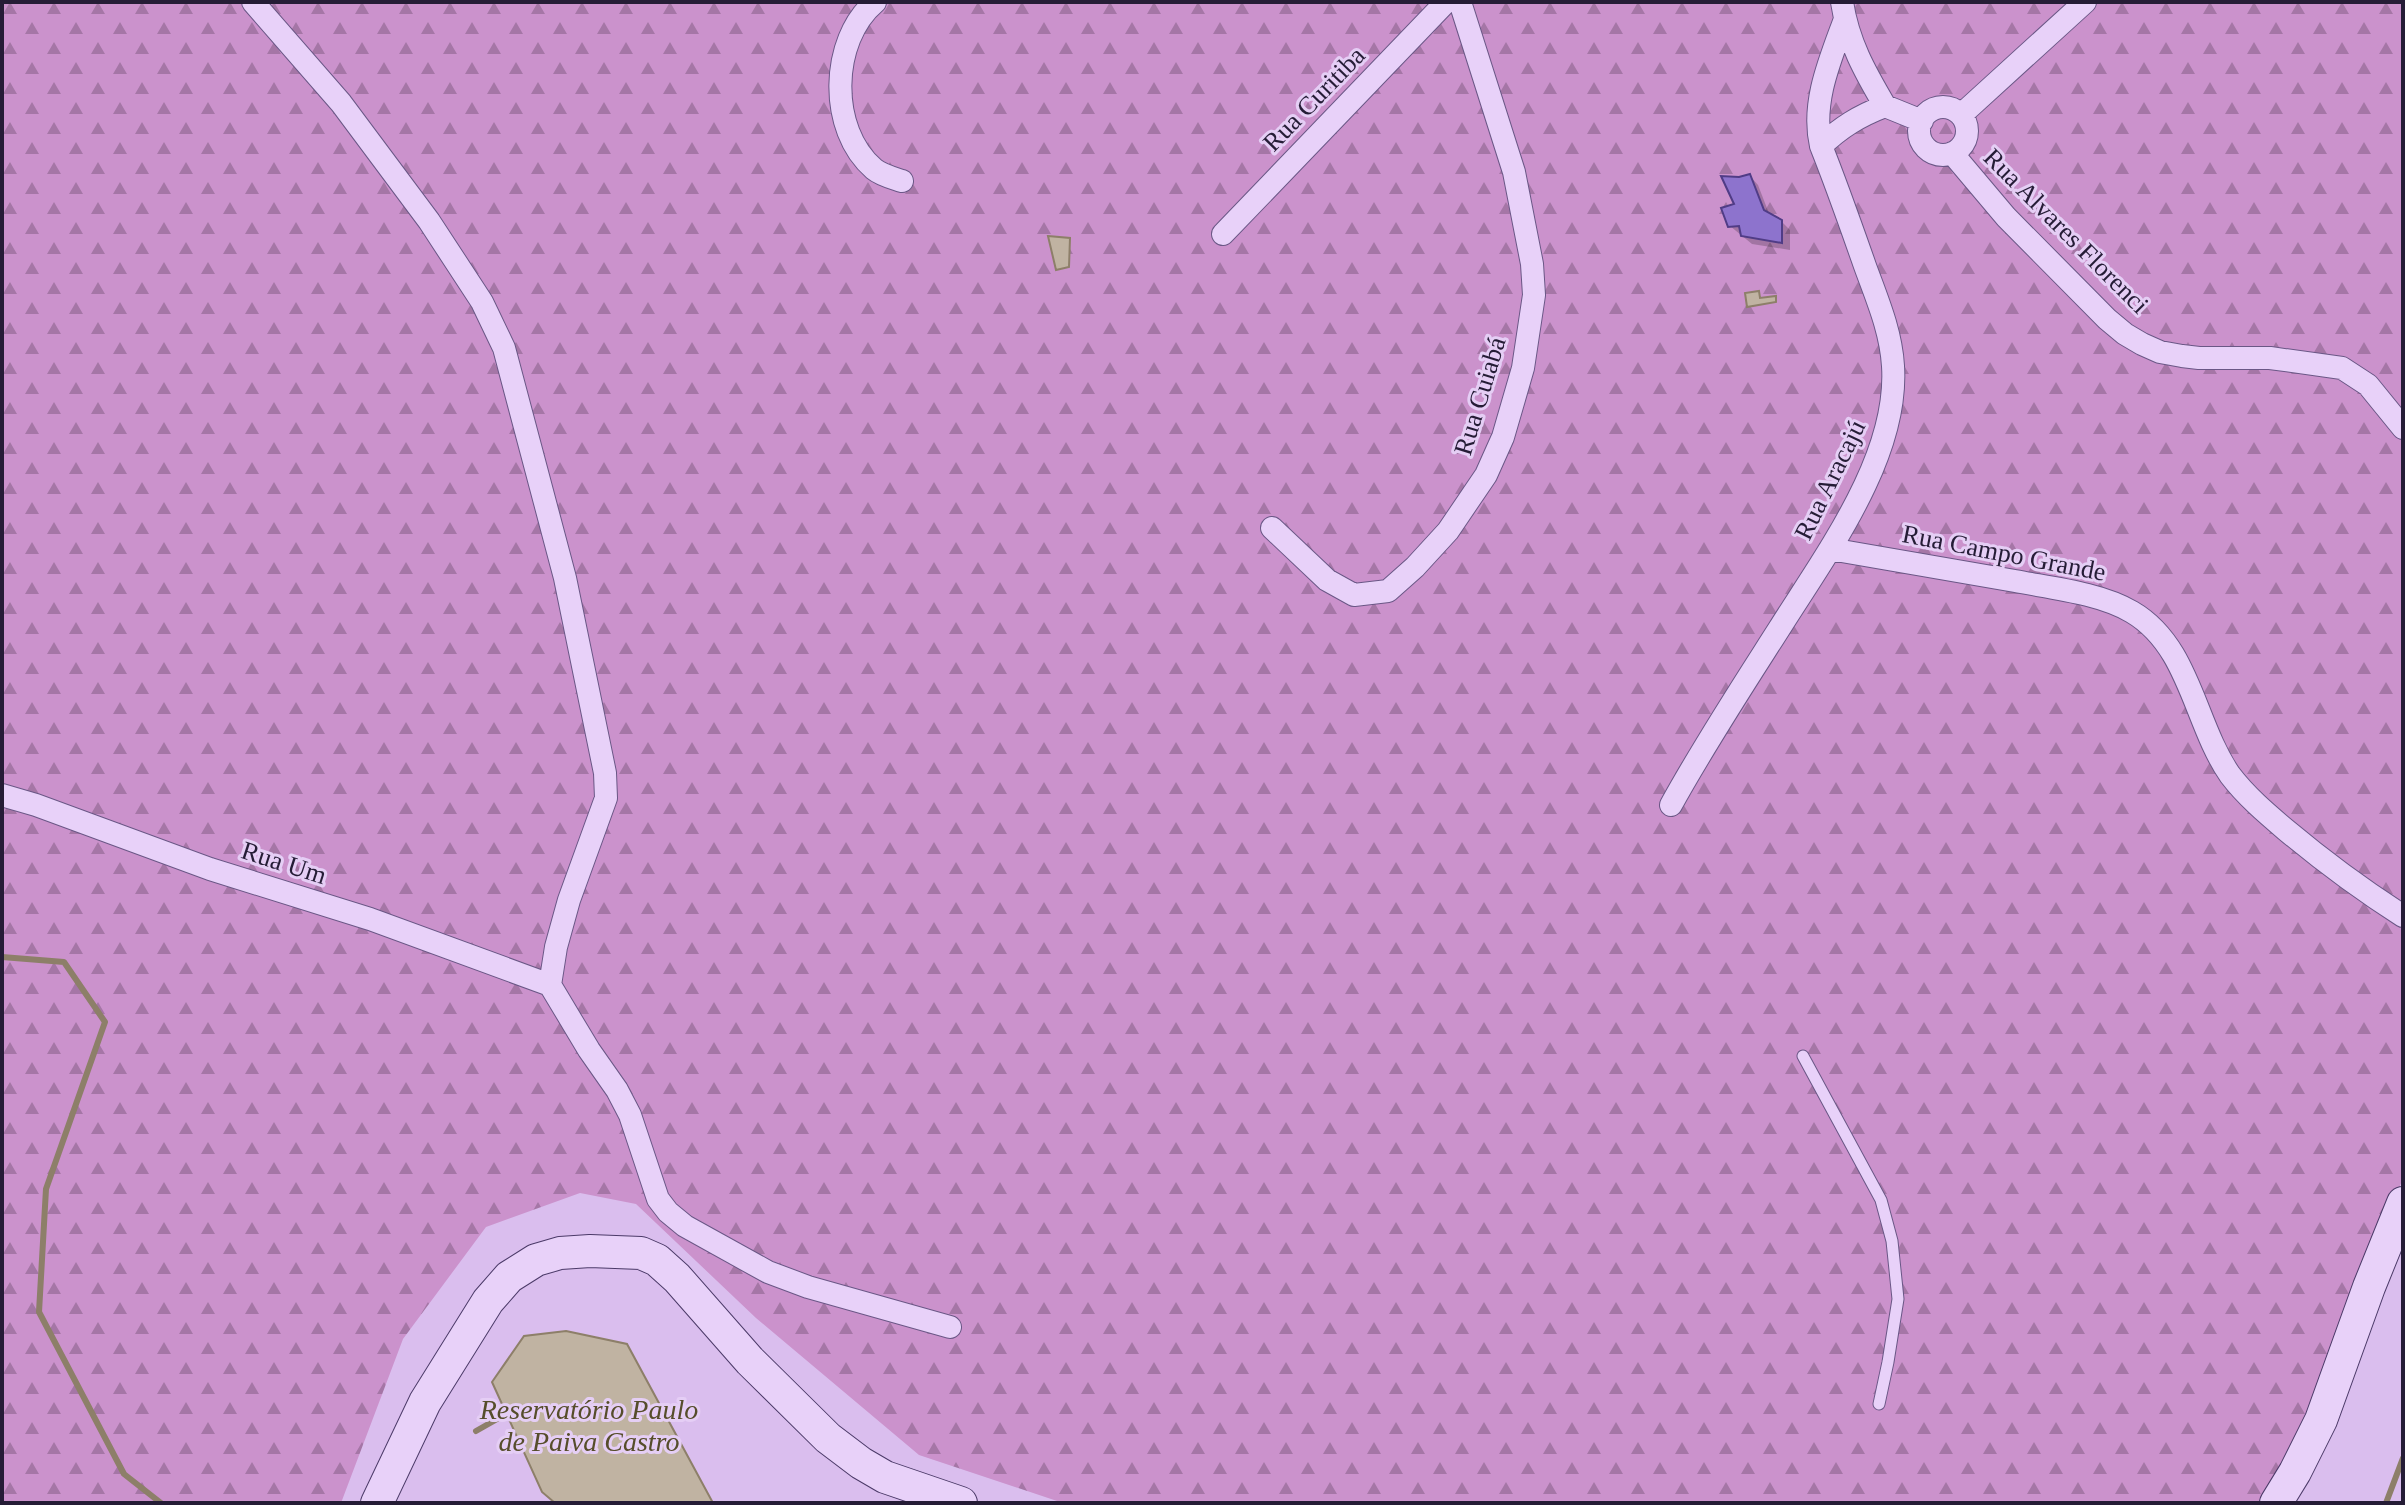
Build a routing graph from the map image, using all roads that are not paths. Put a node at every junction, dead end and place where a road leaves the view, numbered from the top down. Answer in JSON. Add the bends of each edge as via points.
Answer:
{"nodes":[{"id":1,"x":253,"y":2,"type":"edge"},
{"id":2,"x":875,"y":2,"type":"edge"},
{"id":3,"x":1446,"y":2,"type":"edge"},
{"id":4,"x":1460,"y":2,"type":"edge"},
{"id":5,"x":2085,"y":2,"type":"edge"},
{"id":6,"x":1844,"y":11,"type":"edge"},
{"id":7,"x":1885,"y":106,"type":"junction"},
{"id":8,"x":1961,"y":115,"type":"junction"},
{"id":9,"x":1922,"y":121,"type":"junction"},
{"id":10,"x":1821,"y":146,"type":"junction"},
{"id":11,"x":1952,"y":153,"type":"junction"},
{"id":12,"x":902,"y":181,"type":"dead end"},
{"id":13,"x":1223,"y":234,"type":"dead end"},
{"id":14,"x":2403,"y":428,"type":"edge"},
{"id":15,"x":1272,"y":528,"type":"dead end"},
{"id":16,"x":1830,"y":549,"type":"junction"},
{"id":17,"x":2,"y":795,"type":"edge"},
{"id":18,"x":1671,"y":805,"type":"dead end"},
{"id":19,"x":2403,"y":916,"type":"edge"},
{"id":20,"x":550,"y":985,"type":"junction"},
{"id":21,"x":1803,"y":1056,"type":"dead end"},
{"id":22,"x":2403,"y":1203,"type":"edge"},
{"id":23,"x":950,"y":1327,"type":"dead end"},
{"id":24,"x":1879,"y":1404,"type":"dead end"},
{"id":25,"x":377,"y":1503,"type":"edge"},
{"id":26,"x":961,"y":1503,"type":"edge"},
{"id":27,"x":2276,"y":1503,"type":"edge"}],
"edges":[{"from":1,"to":20,"type":"street","via":[[341,103],[429,221],[482,302],[504,348],[565,578],[605,773],[606,798],[569,900]]},
{"from":2,"to":12,"type":"street","via":[[854,26],[847,45],[841,115],[855,147],[875,171]]},
{"from":3,"to":13,"type":"street","name":"Rua Curitiba"},
{"from":4,"to":15,"type":"street","name":"Rua Cuiabá","via":[[1514,172],[1532,264],[1534,295],[1523,368],[1503,437],[1486,475],[1448,531],[1388,591],[1354,595],[1327,580]]},
{"from":5,"to":8,"type":"street"},
{"from":6,"to":7,"type":"street","via":[[1854,52]]},
{"from":6,"to":10,"type":"street","via":[[1823,77]]},
{"from":7,"to":9,"type":"street"},
{"from":7,"to":10,"type":"street","via":[[1844,125]]},
{"from":8,"to":9,"type":"street","via":[[1940,107]]},
{"from":8,"to":11,"type":"street","via":[[1967,136]]},
{"from":9,"to":11,"type":"street","via":[[1921,137],[1929,150]]},
{"from":10,"to":16,"type":"street","name":"Rua Aracajú","via":[[1882,313],[1893,368],[1889,421],[1879,456]]},
{"from":11,"to":14,"type":"street","name":"Rua Alvares Florenci","via":[[2006,217],[2125,334],[2160,352],[2182,356],[2270,358],[2342,368],[2368,385]]},
{"from":16,"to":18,"type":"street","name":"Rua Aracajú"},
{"from":16,"to":19,"type":"street","name":"Rua Campo Grande","via":[[2047,587],[2131,611],[2166,642],[2179,663],[2231,776],[2324,862]]},
{"from":17,"to":20,"type":"street","name":"Rua Um"},
{"from":20,"to":23,"type":"street","via":[[630,1115],[658,1199],[668,1212],[768,1272]]},
{"from":21,"to":24,"type":"lane","via":[[1881,1200],[1892,1241],[1898,1299]]},
{"from":22,"to":27,"type":"main road","via":[[2321,1420]]},
{"from":25,"to":26,"type":"main road","via":[[425,1402],[488,1301],[509,1277],[536,1260],[590,1251],[641,1253],[657,1260],[828,1438],[885,1477]]}]}
